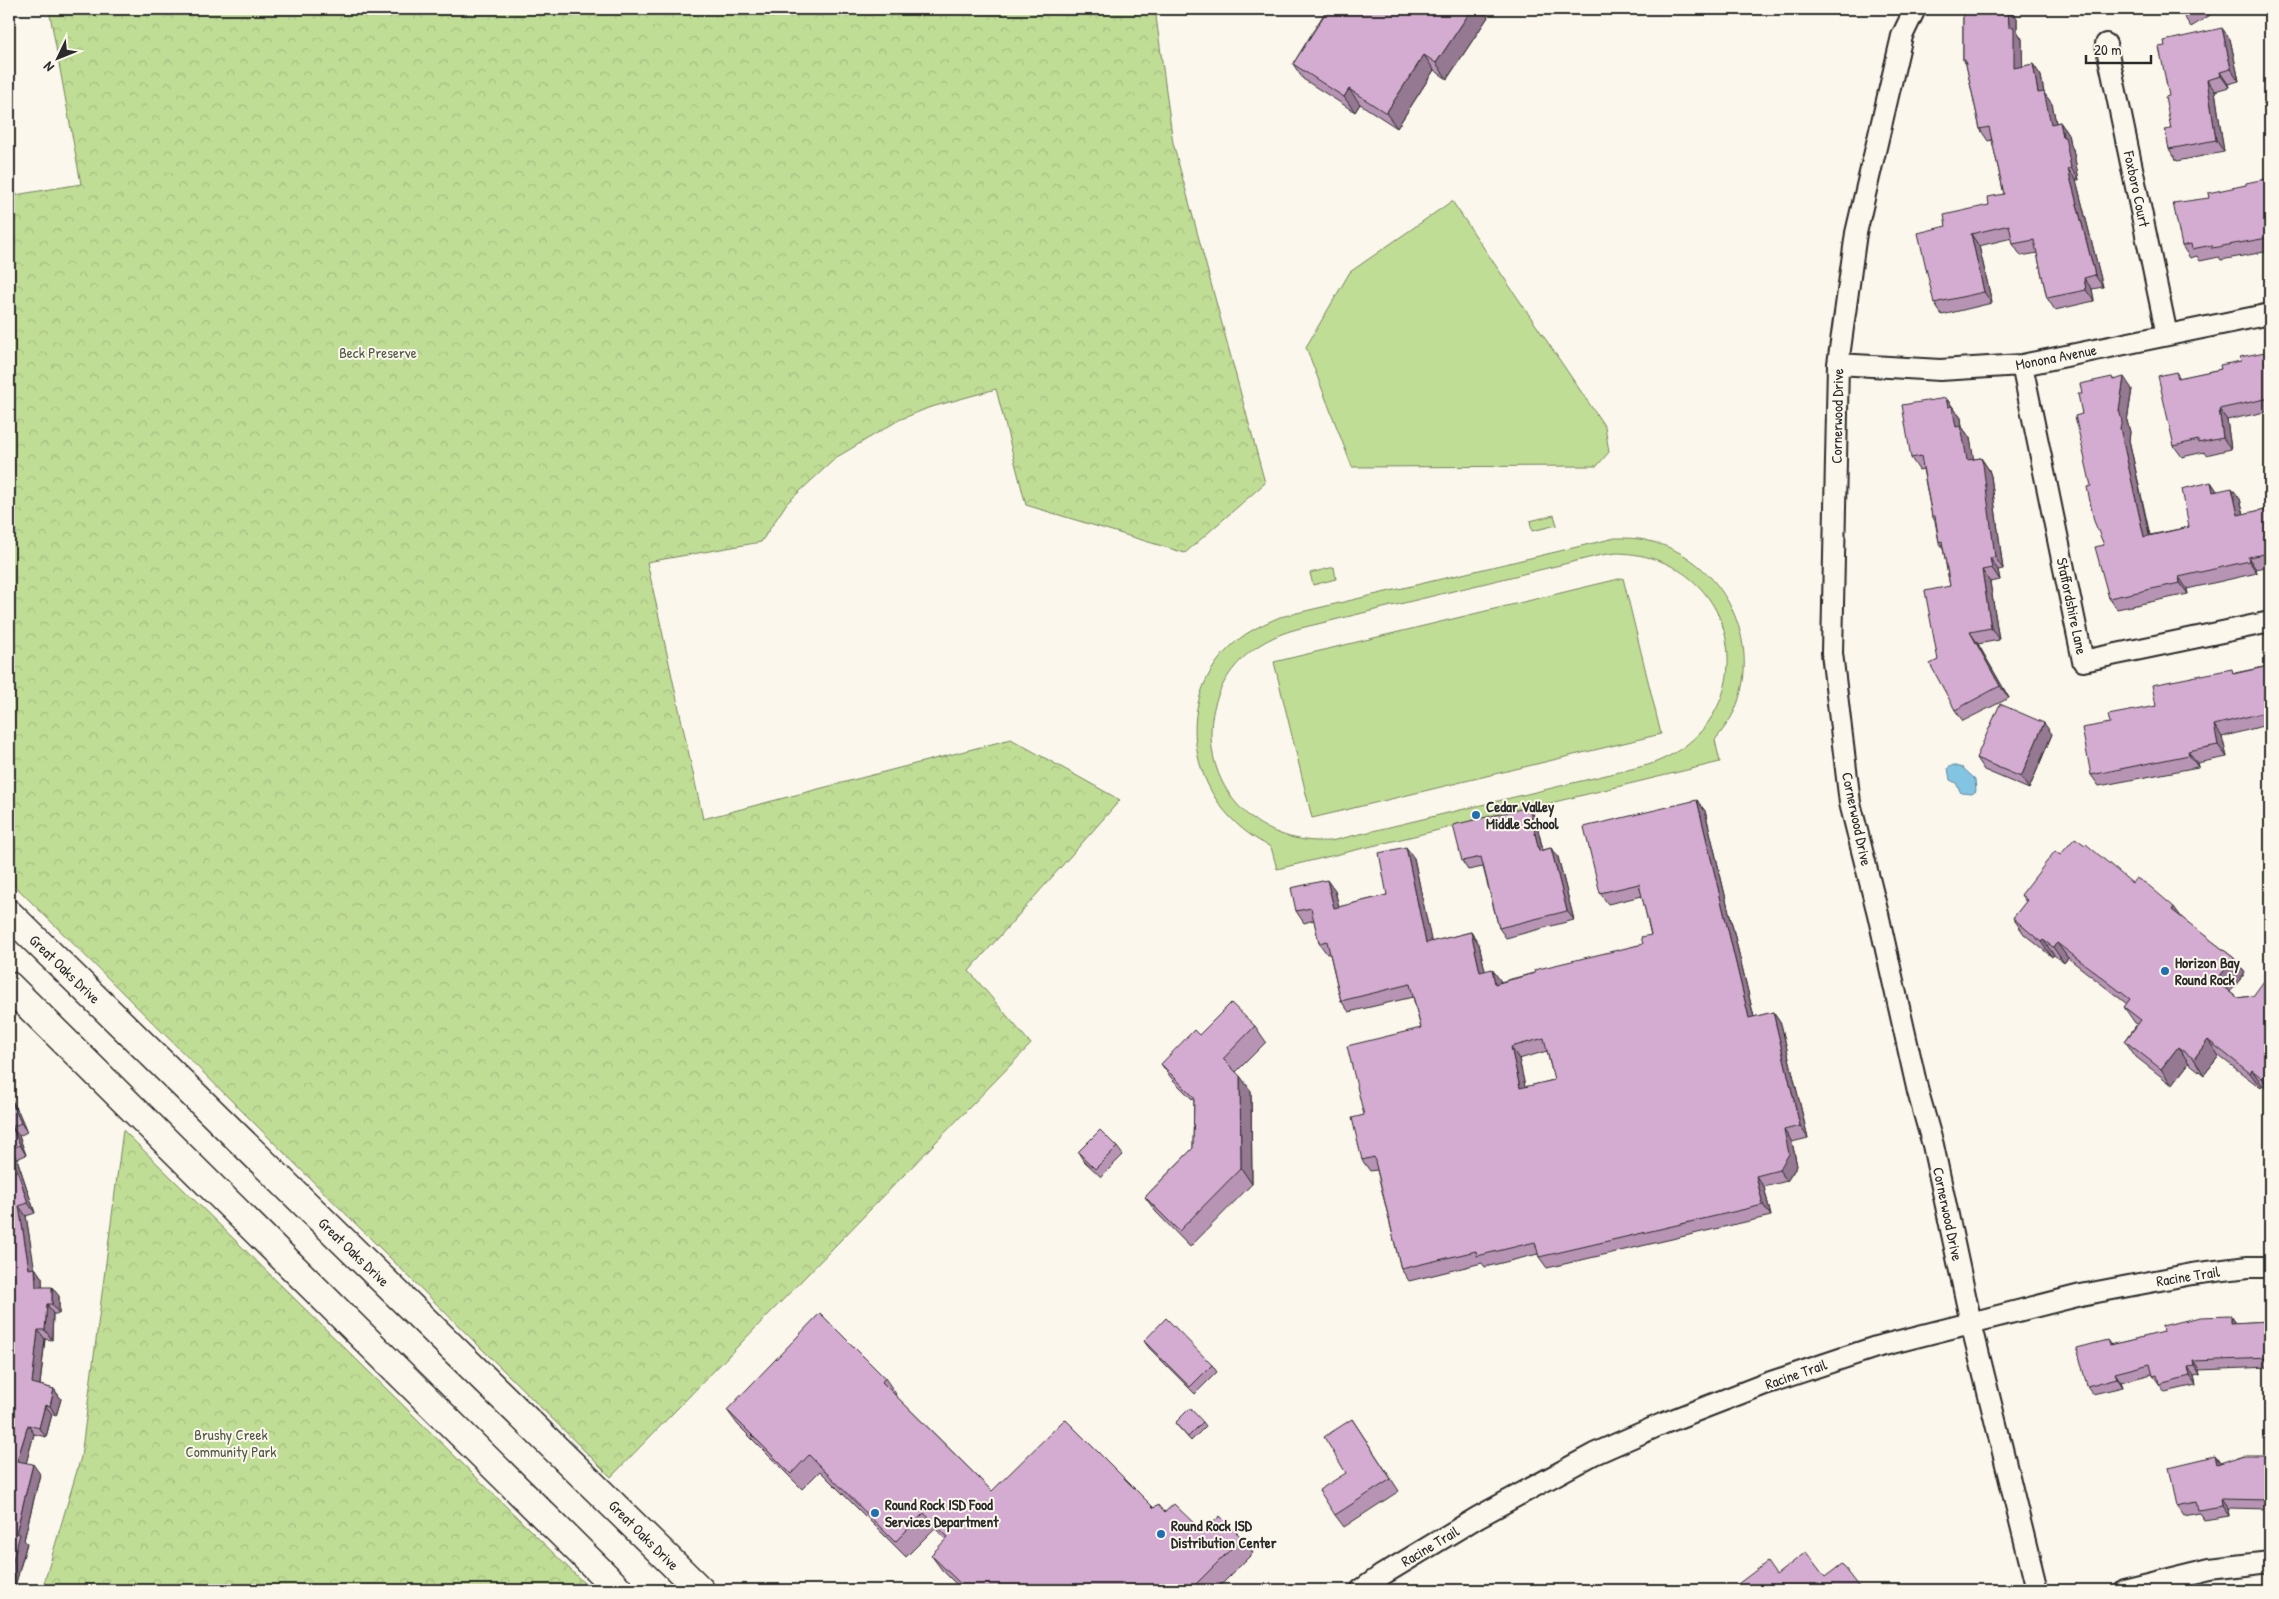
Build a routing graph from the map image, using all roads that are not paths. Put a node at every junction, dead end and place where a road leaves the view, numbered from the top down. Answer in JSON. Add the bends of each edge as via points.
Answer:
{"nodes":[{"id":1,"x":1915,"y":9,"type":"edge"},
{"id":2,"x":2106,"y":44,"type":"dead end"},
{"id":3,"x":2270,"y":314,"type":"edge"},
{"id":4,"x":2167,"y":335,"type":"junction"},
{"id":5,"x":1838,"y":364,"type":"junction"},
{"id":6,"x":2022,"y":365,"type":"junction"},
{"id":7,"x":2270,"y":622,"type":"edge"},
{"id":8,"x":9,"y":914,"type":"edge"},
{"id":9,"x":9,"y":986,"type":"edge"},
{"id":10,"x":2270,"y":1267,"type":"edge"},
{"id":11,"x":1971,"y":1323,"type":"junction"},
{"id":12,"x":2270,"y":1562,"type":"edge"},
{"id":13,"x":619,"y":1590,"type":"edge"},
{"id":14,"x":700,"y":1590,"type":"edge"},
{"id":15,"x":1361,"y":1590,"type":"edge"},
{"id":16,"x":2037,"y":1590,"type":"edge"},
{"id":17,"x":2124,"y":1590,"type":"edge"}],
"edges":[{"from":1,"to":5,"type":"street","name":"Cornerwood Drive","via":[[1902,36],[1856,233]]},
{"from":2,"to":4,"type":"street","name":"Foxboro Court"},
{"from":3,"to":4,"type":"street","name":"Monona Avenue"},
{"from":4,"to":6,"type":"street","name":"Monona Avenue"},
{"from":5,"to":6,"type":"street","name":"Monona Avenue","via":[[1940,370]]},
{"from":5,"to":11,"type":"street","name":"Cornerwood Drive","via":[[1832,653],[1850,803],[1933,1145]]},
{"from":6,"to":7,"type":"street","name":"Staffordshire Lane","via":[[2083,661]]},
{"from":8,"to":14,"type":"street","name":"Great Oaks Drive"},
{"from":9,"to":13,"type":"street"},
{"from":10,"to":11,"type":"street","name":"Racine Trail","via":[[2192,1274],[2099,1291]]},
{"from":11,"to":15,"type":"street","name":"Racine Trail","via":[[1876,1347],[1765,1384],[1662,1424],[1594,1454],[1478,1517]]},
{"from":11,"to":16,"type":"street","name":"Cornerwood Drive"},
{"from":12,"to":17,"type":"street","via":[[2210,1569]]}]}
